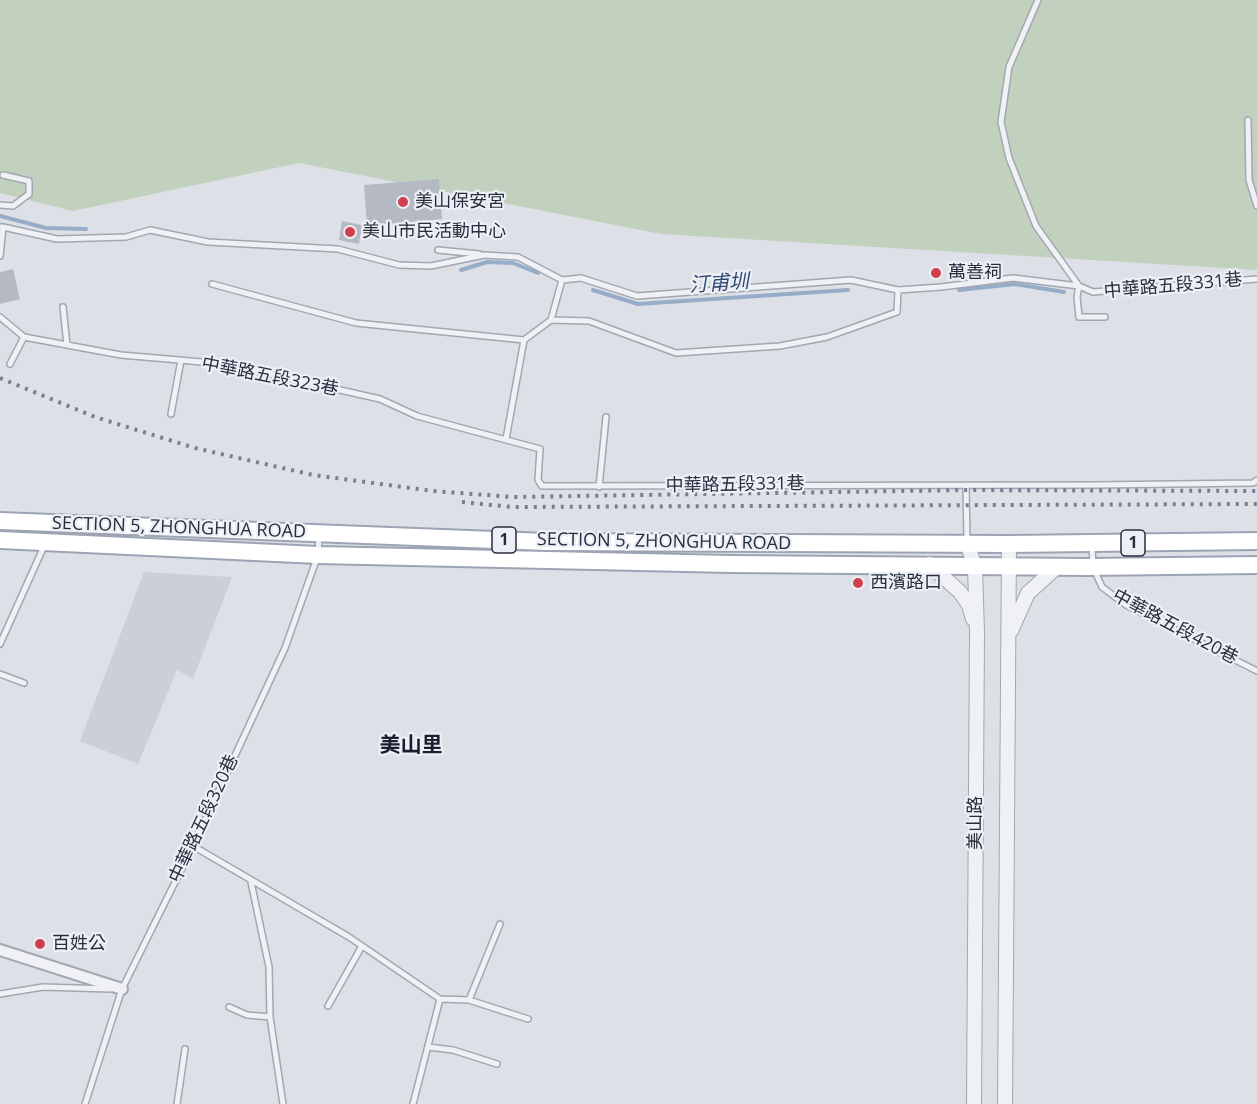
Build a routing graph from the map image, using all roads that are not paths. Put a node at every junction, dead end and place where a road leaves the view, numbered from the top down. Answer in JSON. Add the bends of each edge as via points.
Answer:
{"nodes":[{"id":1,"x":1038,"y":0,"type":"edge"},
{"id":2,"x":1248,"y":120,"type":"dead end"},
{"id":3,"x":3,"y":176,"type":"dead end"},
{"id":4,"x":0,"y":205,"type":"edge"},
{"id":5,"x":1257,"y":206,"type":"edge"},
{"id":6,"x":2,"y":227,"type":"edge"},
{"id":7,"x":438,"y":250,"type":"dead end"},
{"id":8,"x":484,"y":255,"type":"junction"},
{"id":9,"x":0,"y":256,"type":"edge"},
{"id":10,"x":1257,"y":279,"type":"edge"},
{"id":11,"x":562,"y":280,"type":"junction"},
{"id":12,"x":212,"y":284,"type":"dead end"},
{"id":13,"x":1079,"y":286,"type":"junction"},
{"id":14,"x":898,"y":290,"type":"junction"},
{"id":15,"x":63,"y":307,"type":"dead end"},
{"id":16,"x":0,"y":317,"type":"edge"},
{"id":17,"x":1105,"y":317,"type":"dead end"},
{"id":18,"x":550,"y":320,"type":"junction"},
{"id":19,"x":24,"y":337,"type":"junction"},
{"id":20,"x":524,"y":340,"type":"junction"},
{"id":21,"x":68,"y":345,"type":"junction"},
{"id":22,"x":181,"y":360,"type":"junction"},
{"id":23,"x":10,"y":364,"type":"dead end"},
{"id":24,"x":171,"y":414,"type":"dead end"},
{"id":25,"x":606,"y":417,"type":"dead end"},
{"id":26,"x":506,"y":440,"type":"junction"},
{"id":27,"x":540,"y":449,"type":"joint"},
{"id":28,"x":1257,"y":480,"type":"edge"},
{"id":29,"x":966,"y":485,"type":"junction"},
{"id":30,"x":599,"y":487,"type":"junction"},
{"id":31,"x":0,"y":521,"type":"edge"},
{"id":32,"x":319,"y":534,"type":"junction"},
{"id":33,"x":0,"y":540,"type":"edge"},
{"id":34,"x":1257,"y":541,"type":"edge"},
{"id":35,"x":46,"y":543,"type":"junction"},
{"id":36,"x":730,"y":543,"type":"junction"},
{"id":37,"x":967,"y":543,"type":"junction"},
{"id":38,"x":1092,"y":543,"type":"junction"},
{"id":39,"x":1009,"y":544,"type":"junction"},
{"id":40,"x":318,"y":555,"type":"junction"},
{"id":41,"x":731,"y":564,"type":"junction"},
{"id":42,"x":928,"y":564,"type":"junction"},
{"id":43,"x":1257,"y":565,"type":"edge"},
{"id":44,"x":975,"y":567,"type":"junction"},
{"id":45,"x":1009,"y":567,"type":"junction"},
{"id":46,"x":1057,"y":567,"type":"junction"},
{"id":47,"x":1093,"y":567,"type":"junction"},
{"id":48,"x":977,"y":632,"type":"junction"},
{"id":49,"x":1008,"y":635,"type":"junction"},
{"id":50,"x":0,"y":644,"type":"edge"},
{"id":51,"x":1257,"y":671,"type":"edge"},
{"id":52,"x":0,"y":674,"type":"edge"},
{"id":53,"x":24,"y":684,"type":"dead end"},
{"id":54,"x":193,"y":846,"type":"junction"},
{"id":55,"x":251,"y":882,"type":"junction"},
{"id":56,"x":500,"y":924,"type":"dead end"},
{"id":57,"x":362,"y":946,"type":"junction"},
{"id":58,"x":0,"y":950,"type":"edge"},
{"id":59,"x":122,"y":989,"type":"junction"},
{"id":60,"x":0,"y":994,"type":"edge"},
{"id":61,"x":440,"y":999,"type":"junction"},
{"id":62,"x":469,"y":1000,"type":"junction"},
{"id":63,"x":328,"y":1006,"type":"dead end"},
{"id":64,"x":229,"y":1007,"type":"dead end"},
{"id":65,"x":270,"y":1017,"type":"junction"},
{"id":66,"x":528,"y":1019,"type":"dead end"},
{"id":67,"x":428,"y":1047,"type":"junction"},
{"id":68,"x":185,"y":1049,"type":"dead end"},
{"id":69,"x":497,"y":1064,"type":"dead end"},
{"id":70,"x":85,"y":1104,"type":"edge"},
{"id":71,"x":177,"y":1104,"type":"edge"},
{"id":72,"x":283,"y":1104,"type":"edge"},
{"id":73,"x":413,"y":1104,"type":"edge"},
{"id":74,"x":974,"y":1104,"type":"edge"},
{"id":75,"x":1005,"y":1104,"type":"edge"}],
"edges":[{"from":1,"to":13,"type":"lane","name":"中華路五段331巷","via":[[1009,67],[1001,122],[1009,158],[1036,226]]},
{"from":2,"to":5,"type":"lane","via":[[1249,180]]},
{"from":3,"to":4,"type":"lane","via":[[28,181],[30,194],[12,206]]},
{"from":6,"to":8,"type":"lane","via":[[57,239],[126,237],[150,230],[208,242],[338,249],[399,265],[431,266]]},
{"from":6,"to":9,"type":"lane"},
{"from":7,"to":8,"type":"lane"},
{"from":8,"to":11,"type":"lane","via":[[518,257]]},
{"from":10,"to":13,"type":"lane","name":"中華路五段331巷","via":[[1093,292]]},
{"from":11,"to":14,"type":"lane","via":[[581,278],[637,296],[851,280]]},
{"from":11,"to":18,"type":"lane"},
{"from":12,"to":20,"type":"lane","via":[[356,323]]},
{"from":13,"to":14,"type":"lane","via":[[1013,278]]},
{"from":13,"to":17,"type":"lane","via":[[1079,317]]},
{"from":14,"to":18,"type":"lane","via":[[897,312],[827,336],[780,346],[676,352],[589,321]]},
{"from":15,"to":21,"type":"lane"},
{"from":16,"to":19,"type":"lane"},
{"from":18,"to":20,"type":"lane"},
{"from":19,"to":21,"type":"lane","name":"中華路五段323巷"},
{"from":19,"to":23,"type":"lane"},
{"from":20,"to":26,"type":"lane"},
{"from":21,"to":22,"type":"lane","name":"中華路五段323巷"},
{"from":22,"to":24,"type":"lane"},
{"from":22,"to":26,"type":"lane","name":"中華路五段323巷","via":[[225,364],[380,399],[417,416]]},
{"from":25,"to":30,"type":"lane"},
{"from":26,"to":27,"type":"lane","name":"中華路五段323巷"},
{"from":27,"to":30,"type":"lane","name":"中華路五段331巷","via":[[538,480],[542,486]]},
{"from":28,"to":29,"type":"lane","name":"中華路五段331巷"},
{"from":29,"to":30,"type":"lane","name":"中華路五段331巷"},
{"from":29,"to":37,"type":"lane"},
{"from":31,"to":32,"type":"main road","name":"SECTION 5, ZHONGHUA ROAD","number":"1"},
{"from":32,"to":36,"type":"main road","name":"SECTION 5, ZHONGHUA ROAD","number":"1","via":[[546,542]]},
{"from":32,"to":40,"type":"lane","name":"中華路五段320巷"},
{"from":33,"to":35,"type":"main road","name":"SECTION 5, ZHONGHUA ROAD","number":"1"},
{"from":34,"to":38,"type":"main road","name":"SECTION 5, ZHONGHUA ROAD","number":"1"},
{"from":35,"to":40,"type":"main road","name":"SECTION 5, ZHONGHUA ROAD","number":"1"},
{"from":35,"to":50,"type":"lane"},
{"from":36,"to":37,"type":"main road","name":"SECTION 5, ZHONGHUA ROAD","number":"1"},
{"from":36,"to":41,"type":"street"},
{"from":37,"to":39,"type":"main road","name":"SECTION 5, ZHONGHUA ROAD","number":"1"},
{"from":37,"to":44,"type":"street","name":"美山路"},
{"from":38,"to":39,"type":"main road","name":"SECTION 5, ZHONGHUA ROAD","number":"1"},
{"from":38,"to":47,"type":"lane","name":"中華路五段420巷"},
{"from":39,"to":45,"type":"street","name":"美山路"},
{"from":40,"to":41,"type":"main road","name":"SECTION 5, ZHONGHUA ROAD","number":"1"},
{"from":40,"to":54,"type":"lane","name":"中華路五段320巷","via":[[285,648]]},
{"from":41,"to":42,"type":"main road","name":"SECTION 5, ZHONGHUA ROAD","number":"1"},
{"from":42,"to":44,"type":"main road","name":"SECTION 5, ZHONGHUA ROAD","number":"1"},
{"from":42,"to":48,"type":"street","via":[[960,592],[969,605]]},
{"from":43,"to":47,"type":"main road","name":"SECTION 5, ZHONGHUA ROAD","number":"1"},
{"from":44,"to":45,"type":"main road","name":"SECTION 5, ZHONGHUA ROAD","number":"1"},
{"from":44,"to":48,"type":"street","name":"美山路"},
{"from":45,"to":46,"type":"main road","name":"SECTION 5, ZHONGHUA ROAD","number":"1"},
{"from":45,"to":49,"type":"street","name":"美山路"},
{"from":46,"to":47,"type":"main road","name":"SECTION 5, ZHONGHUA ROAD","number":"1"},
{"from":46,"to":49,"type":"street","via":[[1028,593]]},
{"from":47,"to":51,"type":"lane","name":"中華路五段420巷","via":[[1102,587],[1126,605]]},
{"from":48,"to":74,"type":"street","name":"美山路"},
{"from":49,"to":75,"type":"street","name":"美山路"},
{"from":52,"to":53,"type":"lane"},
{"from":54,"to":55,"type":"lane"},
{"from":54,"to":59,"type":"lane","name":"中華路五段320巷"},
{"from":55,"to":57,"type":"lane"},
{"from":55,"to":65,"type":"lane","via":[[269,967]]},
{"from":56,"to":62,"type":"lane"},
{"from":57,"to":61,"type":"lane"},
{"from":57,"to":63,"type":"lane"},
{"from":58,"to":59,"type":"street"},
{"from":59,"to":60,"type":"lane","via":[[43,987]]},
{"from":59,"to":70,"type":"lane","name":"中華路五段320巷"},
{"from":61,"to":62,"type":"lane"},
{"from":61,"to":67,"type":"lane"},
{"from":62,"to":66,"type":"lane"},
{"from":64,"to":65,"type":"lane","via":[[247,1015]]},
{"from":65,"to":72,"type":"lane"},
{"from":67,"to":69,"type":"lane","via":[[453,1050]]},
{"from":67,"to":73,"type":"lane"},
{"from":68,"to":71,"type":"lane"}]}
